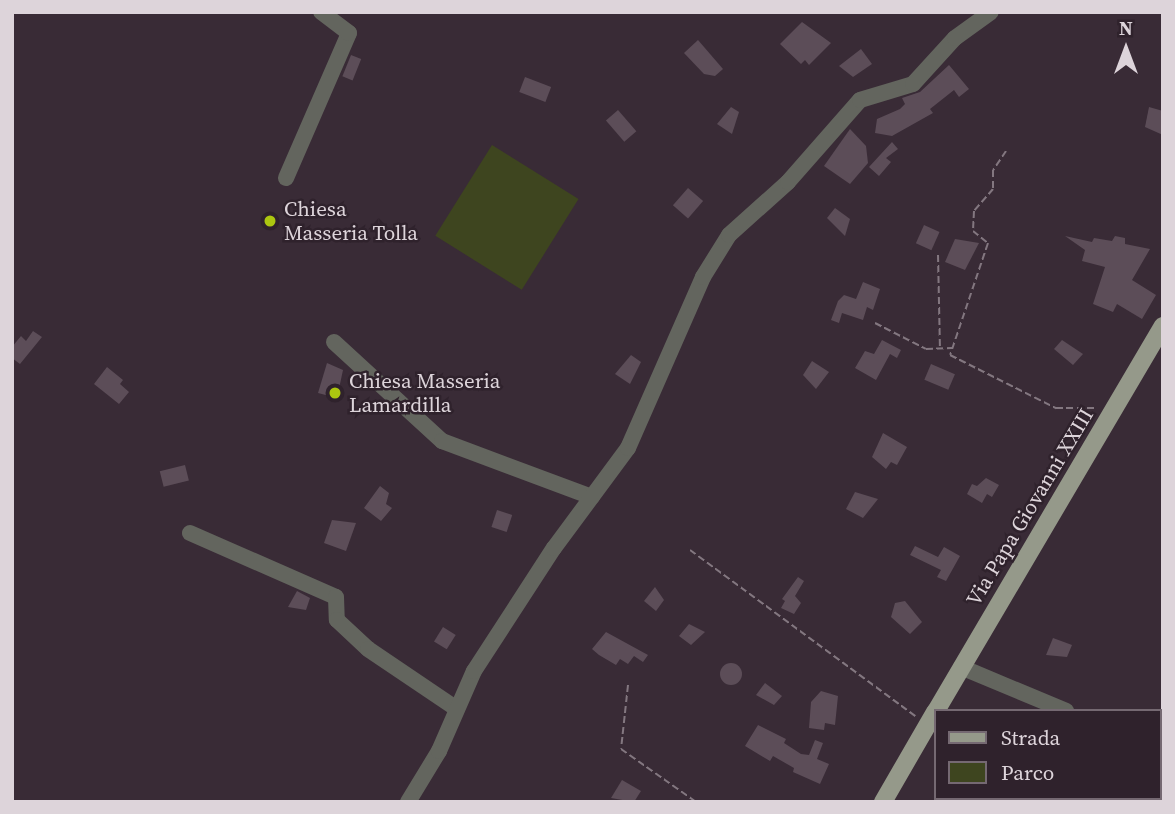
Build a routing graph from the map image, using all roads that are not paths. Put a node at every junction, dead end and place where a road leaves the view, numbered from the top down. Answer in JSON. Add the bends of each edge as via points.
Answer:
{"nodes":[{"id":1,"x":321,"y":12,"type":"edge"},
{"id":2,"x":991,"y":12,"type":"edge"},
{"id":3,"x":286,"y":178,"type":"dead end"},
{"id":4,"x":1163,"y":326,"type":"edge"},
{"id":5,"x":334,"y":342,"type":"dead end"},
{"id":6,"x":592,"y":497,"type":"junction"},
{"id":7,"x":190,"y":533,"type":"dead end"},
{"id":8,"x":961,"y":667,"type":"junction"},
{"id":9,"x":457,"y":709,"type":"junction"},
{"id":10,"x":937,"y":709,"type":"edge"},
{"id":11,"x":1061,"y":709,"type":"edge"},
{"id":12,"x":933,"y":716,"type":"edge"},
{"id":13,"x":408,"y":802,"type":"edge"},
{"id":14,"x":883,"y":802,"type":"edge"}],
"edges":[{"from":1,"to":3,"type":"street","via":[[349,33]]},
{"from":2,"to":6,"type":"street","via":[[955,37],[913,84],[860,100],[788,183],[729,235],[703,277],[628,448]]},
{"from":4,"to":8,"type":"main road","name":"Via Papa Giovanni XXIII"},
{"from":5,"to":6,"type":"street","via":[[442,441]]},
{"from":6,"to":9,"type":"street","via":[[474,671]]},
{"from":7,"to":9,"type":"street","via":[[336,597],[337,620],[368,649]]},
{"from":8,"to":10,"type":"main road","name":"Via Papa Giovanni XXIII"},
{"from":8,"to":11,"type":"street"},
{"from":9,"to":13,"type":"street"},
{"from":12,"to":14,"type":"main road","name":"Via Papa Giovanni XXIII"}]}
